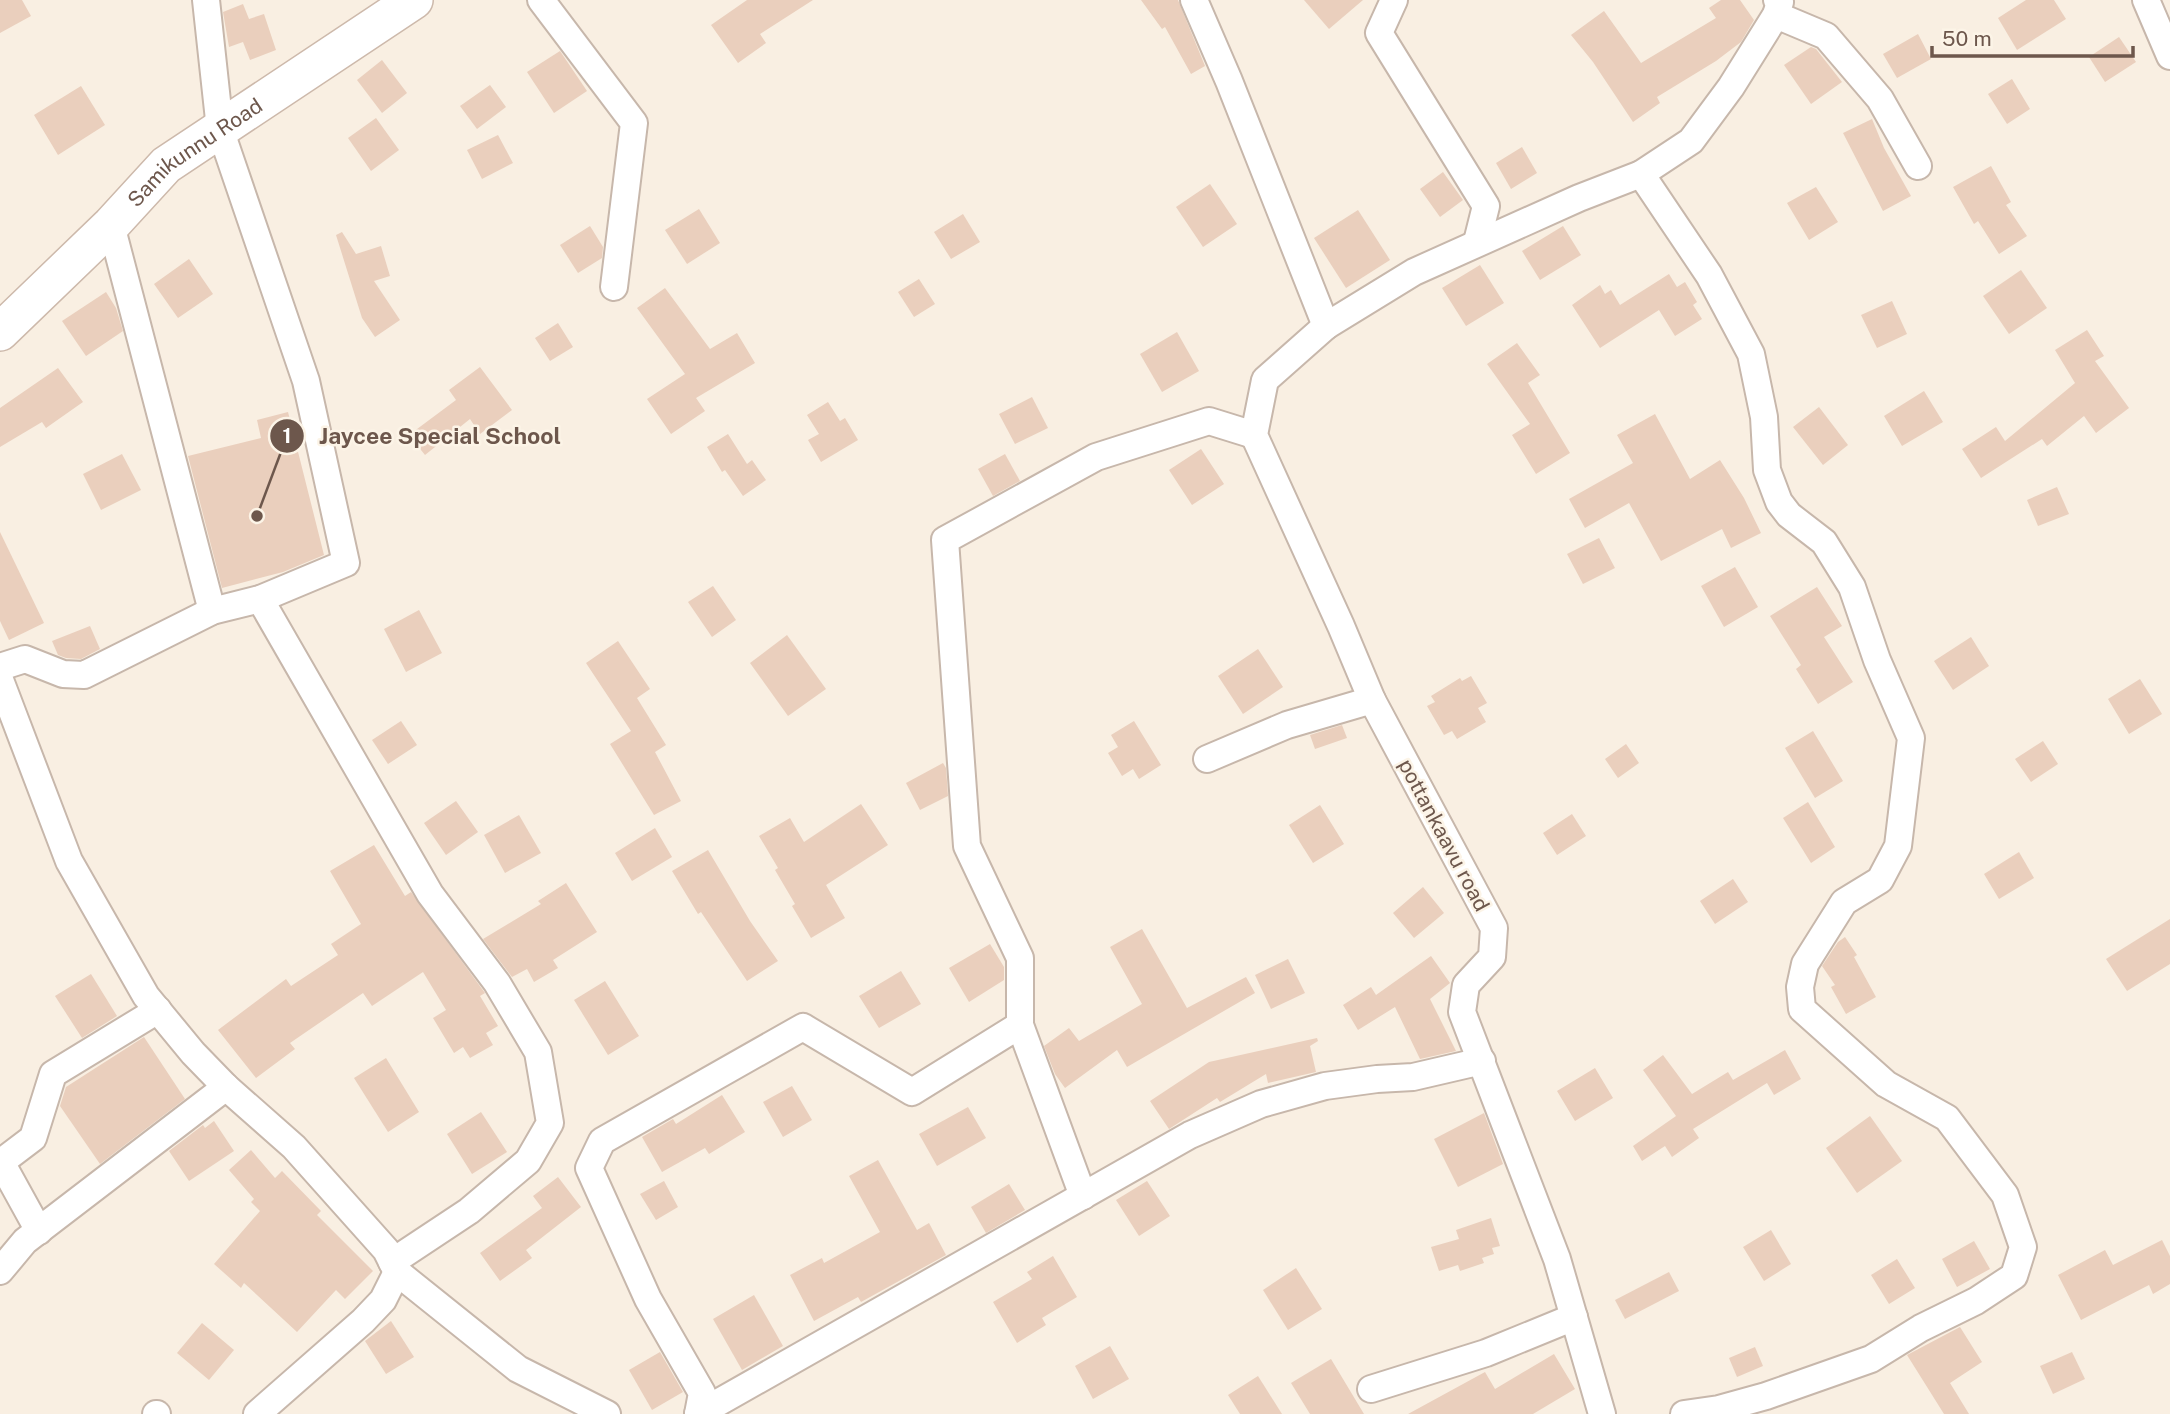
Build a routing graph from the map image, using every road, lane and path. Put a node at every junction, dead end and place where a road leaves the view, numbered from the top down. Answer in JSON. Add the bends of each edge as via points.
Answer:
{"nodes":[{"id":1,"x":206,"y":0,"type":"edge"},
{"id":2,"x":414,"y":0,"type":"edge"},
{"id":3,"x":541,"y":0,"type":"edge"},
{"id":4,"x":1194,"y":0,"type":"edge"},
{"id":5,"x":1394,"y":0,"type":"edge"},
{"id":6,"x":2146,"y":0,"type":"edge"},
{"id":7,"x":1778,"y":4,"type":"edge"},
{"id":8,"x":2170,"y":55,"type":"edge"},
{"id":9,"x":220,"y":129,"type":"junction"},
{"id":10,"x":1918,"y":166,"type":"dead end"},
{"id":11,"x":1642,"y":174,"type":"junction"},
{"id":12,"x":111,"y":225,"type":"junction"},
{"id":13,"x":1477,"y":243,"type":"junction"},
{"id":14,"x":614,"y":287,"type":"dead end"},
{"id":15,"x":1326,"y":326,"type":"junction"},
{"id":16,"x":0,"y":332,"type":"edge"},
{"id":17,"x":1254,"y":435,"type":"junction"},
{"id":18,"x":260,"y":598,"type":"junction"},
{"id":19,"x":212,"y":611,"type":"junction"},
{"id":20,"x":0,"y":667,"type":"edge"},
{"id":21,"x":0,"y":680,"type":"edge"},
{"id":22,"x":1372,"y":700,"type":"junction"},
{"id":23,"x":1208,"y":759,"type":"dead end"},
{"id":24,"x":158,"y":1010,"type":"junction"},
{"id":25,"x":1020,"y":1025,"type":"junction"},
{"id":26,"x":1482,"y":1061,"type":"junction"},
{"id":27,"x":226,"y":1087,"type":"junction"},
{"id":28,"x":1,"y":1162,"type":"edge"},
{"id":29,"x":1083,"y":1196,"type":"junction"},
{"id":30,"x":39,"y":1231,"type":"junction"},
{"id":31,"x":394,"y":1267,"type":"junction"},
{"id":32,"x":0,"y":1271,"type":"edge"},
{"id":33,"x":1574,"y":1317,"type":"junction"},
{"id":34,"x":1371,"y":1389,"type":"dead end"},
{"id":35,"x":257,"y":1414,"type":"edge"},
{"id":36,"x":607,"y":1414,"type":"edge"},
{"id":37,"x":1602,"y":1414,"type":"edge"},
{"id":38,"x":1684,"y":1414,"type":"edge"}],
"edges":[{"from":1,"to":9,"type":"street"},
{"from":2,"to":9,"type":"main road","name":"Samikunnu Road"},
{"from":3,"to":14,"type":"street","via":[[634,123]]},
{"from":4,"to":15,"type":"street"},
{"from":5,"to":13,"type":"street","via":[[1379,33],[1486,206]]},
{"from":6,"to":8,"type":"street"},
{"from":7,"to":10,"type":"street","via":[[1826,36],[1880,99]]},
{"from":7,"to":11,"type":"street","via":[[1731,87],[1691,141]]},
{"from":9,"to":12,"type":"main road","name":"Samikunnu Road","via":[[166,165]]},
{"from":9,"to":18,"type":"street","via":[[306,381],[346,563]]},
{"from":11,"to":13,"type":"street"},
{"from":11,"to":38,"type":"street","via":[[1709,275],[1751,354],[1764,416],[1767,470],[1779,502],[1824,542],[1852,587],[1911,738],[1898,846],[1880,880],[1844,902],[1805,964],[1802,1009],[1886,1084],[1947,1118],[2006,1195],[2023,1247],[2014,1276],[1871,1359],[1766,1396]]},
{"from":12,"to":16,"type":"main road","name":"Samikunnu Road"},
{"from":12,"to":19,"type":"street"},
{"from":13,"to":15,"type":"street","via":[[1414,272]]},
{"from":15,"to":17,"type":"street","via":[[1265,380]]},
{"from":17,"to":22,"type":"street","name":"pottankaavu road"},
{"from":17,"to":25,"type":"street","via":[[1209,421],[1096,457],[945,540],[967,846],[1020,958]]},
{"from":18,"to":19,"type":"street"},
{"from":18,"to":31,"type":"street","via":[[430,894],[497,983],[537,1052],[550,1123],[528,1161]]},
{"from":19,"to":20,"type":"street","via":[[84,675],[63,674],[25,659]]},
{"from":21,"to":24,"type":"street","via":[[69,861]]},
{"from":22,"to":23,"type":"street","via":[[1287,724]]},
{"from":22,"to":26,"type":"street","name":"pottankaavu road","via":[[1494,928],[1492,957],[1466,985],[1462,1012]]},
{"from":24,"to":27,"type":"street"},
{"from":24,"to":28,"type":"street","via":[[53,1074],[33,1138]]},
{"from":25,"to":29,"type":"street"},
{"from":25,"to":29,"type":"street","via":[[912,1092],[803,1027],[602,1141],[589,1168],[648,1299],[702,1393],[698,1414]]},
{"from":26,"to":29,"type":"street","via":[[1413,1077],[1325,1086],[1261,1104],[1190,1135]]},
{"from":26,"to":33,"type":"street","name":"pottankaavu road","via":[[1557,1259]]},
{"from":27,"to":30,"type":"street"},
{"from":27,"to":31,"type":"street","via":[[294,1147],[386,1250]]},
{"from":28,"to":30,"type":"street"},
{"from":30,"to":32,"type":"street"},
{"from":31,"to":35,"type":"street","via":[[383,1300]]},
{"from":31,"to":36,"type":"street","via":[[518,1369]]},
{"from":33,"to":34,"type":"street","via":[[1486,1353]]},
{"from":33,"to":37,"type":"street","name":"pottankaavu road"}]}
